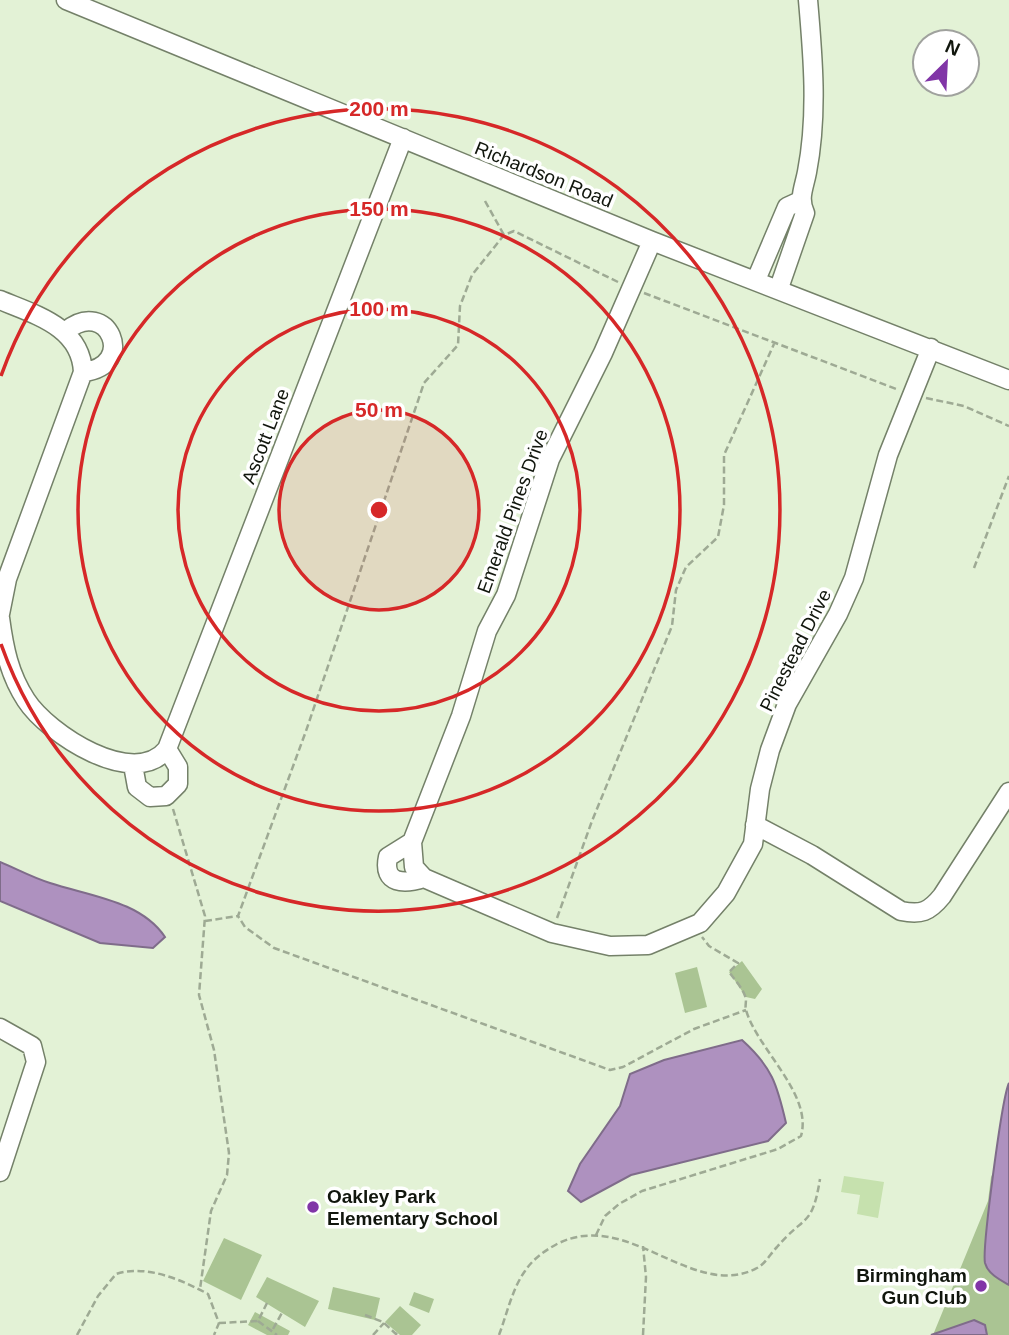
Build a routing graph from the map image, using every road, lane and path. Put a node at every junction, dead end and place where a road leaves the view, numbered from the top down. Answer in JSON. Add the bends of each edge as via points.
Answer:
{"nodes":[{"id":1,"x":66,"y":0,"type":"edge"},
{"id":2,"x":808,"y":0,"type":"edge"},
{"id":3,"x":403,"y":138,"type":"junction"},
{"id":4,"x":485,"y":201,"type":"dead end"},
{"id":5,"x":800,"y":201,"type":"junction"},
{"id":6,"x":504,"y":235,"type":"junction"},
{"id":7,"x":652,"y":241,"type":"junction"},
{"id":8,"x":756,"y":280,"type":"junction"},
{"id":9,"x":631,"y":288,"type":"junction"},
{"id":10,"x":779,"y":288,"type":"junction"},
{"id":11,"x":0,"y":300,"type":"edge"},
{"id":12,"x":66,"y":331,"type":"junction"},
{"id":13,"x":774,"y":344,"type":"junction"},
{"id":14,"x":931,"y":348,"type":"junction"},
{"id":15,"x":83,"y":372,"type":"junction"},
{"id":16,"x":1009,"y":380,"type":"edge"},
{"id":17,"x":912,"y":395,"type":"junction"},
{"id":18,"x":1009,"y":426,"type":"edge"},
{"id":19,"x":1009,"y":477,"type":"edge"},
{"id":20,"x":974,"y":568,"type":"dead end"},
{"id":21,"x":0,"y":616,"type":"edge"},
{"id":22,"x":167,"y":749,"type":"junction"},
{"id":23,"x":133,"y":765,"type":"junction"},
{"id":24,"x":1009,"y":792,"type":"edge"},
{"id":25,"x":168,"y":795,"type":"junction"},
{"id":26,"x":755,"y":825,"type":"junction"},
{"id":27,"x":412,"y":842,"type":"junction"},
{"id":28,"x":415,"y":876,"type":"junction"},
{"id":29,"x":238,"y":916,"type":"junction"},
{"id":30,"x":205,"y":921,"type":"junction"},
{"id":31,"x":693,"y":926,"type":"junction"},
{"id":32,"x":552,"y":933,"type":"junction"},
{"id":33,"x":746,"y":1010,"type":"junction"},
{"id":34,"x":0,"y":1028,"type":"edge"},
{"id":35,"x":0,"y":1172,"type":"edge"},
{"id":36,"x":820,"y":1179,"type":"dead end"},
{"id":37,"x":596,"y":1235,"type":"junction"},
{"id":38,"x":643,"y":1247,"type":"junction"},
{"id":39,"x":200,"y":1289,"type":"junction"},
{"id":40,"x":267,"y":1303,"type":"dead end"},
{"id":41,"x":283,"y":1311,"type":"dead end"},
{"id":42,"x":365,"y":1315,"type":"dead end"},
{"id":43,"x":258,"y":1321,"type":"junction"},
{"id":44,"x":219,"y":1323,"type":"junction"},
{"id":45,"x":384,"y":1323,"type":"junction"},
{"id":46,"x":272,"y":1330,"type":"junction"},
{"id":47,"x":398,"y":1332,"type":"dead end"},
{"id":48,"x":77,"y":1335,"type":"edge"},
{"id":49,"x":214,"y":1335,"type":"edge"},
{"id":50,"x":278,"y":1335,"type":"edge"},
{"id":51,"x":373,"y":1335,"type":"edge"},
{"id":52,"x":499,"y":1335,"type":"edge"},
{"id":53,"x":643,"y":1335,"type":"edge"}],
"edges":[{"from":1,"to":3,"type":"street","name":"Richardson Road"},
{"from":2,"to":5,"type":"street","via":[[814,68],[811,137]]},
{"from":3,"to":7,"type":"street","name":"Richardson Road"},
{"from":3,"to":22,"type":"street","name":"Ascott Lane"},
{"from":4,"to":6,"type":"path"},
{"from":5,"to":8,"type":"street","via":[[787,207]]},
{"from":5,"to":10,"type":"street","via":[[805,213],[802,229]]},
{"from":6,"to":9,"type":"path","via":[[514,231]]},
{"from":6,"to":29,"type":"path","via":[[472,275],[460,306],[458,345],[424,383]]},
{"from":7,"to":8,"type":"street","name":"Richardson Road"},
{"from":7,"to":9,"type":"street","name":"Emerald Pines Drive"},
{"from":8,"to":10,"type":"street","name":"Richardson Road"},
{"from":9,"to":13,"type":"path"},
{"from":9,"to":27,"type":"street","name":"Emerald Pines Drive","via":[[550,459],[506,595],[487,631],[461,716]]},
{"from":10,"to":14,"type":"street","name":"Richardson Road"},
{"from":11,"to":12,"type":"street"},
{"from":12,"to":15,"type":"street","via":[[82,356]]},
{"from":12,"to":15,"type":"street","via":[[76,322],[90,320],[103,325],[112,336],[108,362]]},
{"from":13,"to":17,"type":"path"},
{"from":13,"to":32,"type":"path","via":[[724,456],[724,505],[718,537],[686,567],[676,590],[660,658],[592,821]]},
{"from":14,"to":16,"type":"street","name":"Richardson Road"},
{"from":14,"to":17,"type":"street","name":"Pinestead Drive"},
{"from":15,"to":21,"type":"street","via":[[7,579]]},
{"from":17,"to":18,"type":"path","via":[[964,406]]},
{"from":17,"to":26,"type":"street","name":"Pinestead Drive","via":[[888,455],[854,578],[787,704],[770,750]]},
{"from":19,"to":20,"type":"path"},
{"from":21,"to":23,"type":"street","via":[[6,662],[26,701],[58,734]]},
{"from":22,"to":23,"type":"street","via":[[150,763]]},
{"from":22,"to":25,"type":"street","via":[[178,767],[178,784]]},
{"from":23,"to":25,"type":"street","via":[[137,787],[150,797]]},
{"from":24,"to":26,"type":"street","via":[[942,896],[918,915],[901,911]]},
{"from":25,"to":30,"type":"path"},
{"from":26,"to":31,"type":"street","name":"Pinestead Drive","via":[[753,844],[739,873],[709,913]]},
{"from":27,"to":28,"type":"street","name":"Emerald Pines Drive"},
{"from":27,"to":28,"type":"street","name":"Emerald Pines Drive","via":[[388,857],[386,867],[397,882]]},
{"from":28,"to":32,"type":"street","name":"Pinestead Drive"},
{"from":29,"to":30,"type":"path"},
{"from":29,"to":33,"type":"path","via":[[244,927],[274,948],[610,1070],[694,1029]]},
{"from":30,"to":39,"type":"path","via":[[199,995],[214,1050],[229,1153],[227,1175],[211,1211]]},
{"from":31,"to":32,"type":"street","name":"Pinestead Drive","via":[[648,945],[610,946]]},
{"from":31,"to":33,"type":"path","via":[[709,946],[737,963],[729,972],[746,997]]},
{"from":33,"to":37,"type":"path","via":[[796,1099],[801,1136],[778,1149],[642,1191],[605,1216]]},
{"from":34,"to":35,"type":"street","via":[[32,1046],[36,1062]]},
{"from":36,"to":38,"type":"path","via":[[815,1209],[755,1269],[732,1276],[714,1274]]},
{"from":37,"to":38,"type":"path"},
{"from":37,"to":52,"type":"path","via":[[566,1240],[542,1252],[525,1270]]},
{"from":38,"to":53,"type":"path"},
{"from":39,"to":44,"type":"path","via":[[213,1301]]},
{"from":39,"to":48,"type":"path","via":[[153,1273],[116,1274]]},
{"from":40,"to":43,"type":"path"},
{"from":41,"to":46,"type":"path"},
{"from":42,"to":45,"type":"path"},
{"from":43,"to":44,"type":"path"},
{"from":43,"to":46,"type":"path"},
{"from":44,"to":49,"type":"path"},
{"from":45,"to":47,"type":"path"},
{"from":45,"to":51,"type":"path"},
{"from":46,"to":50,"type":"path"}]}
